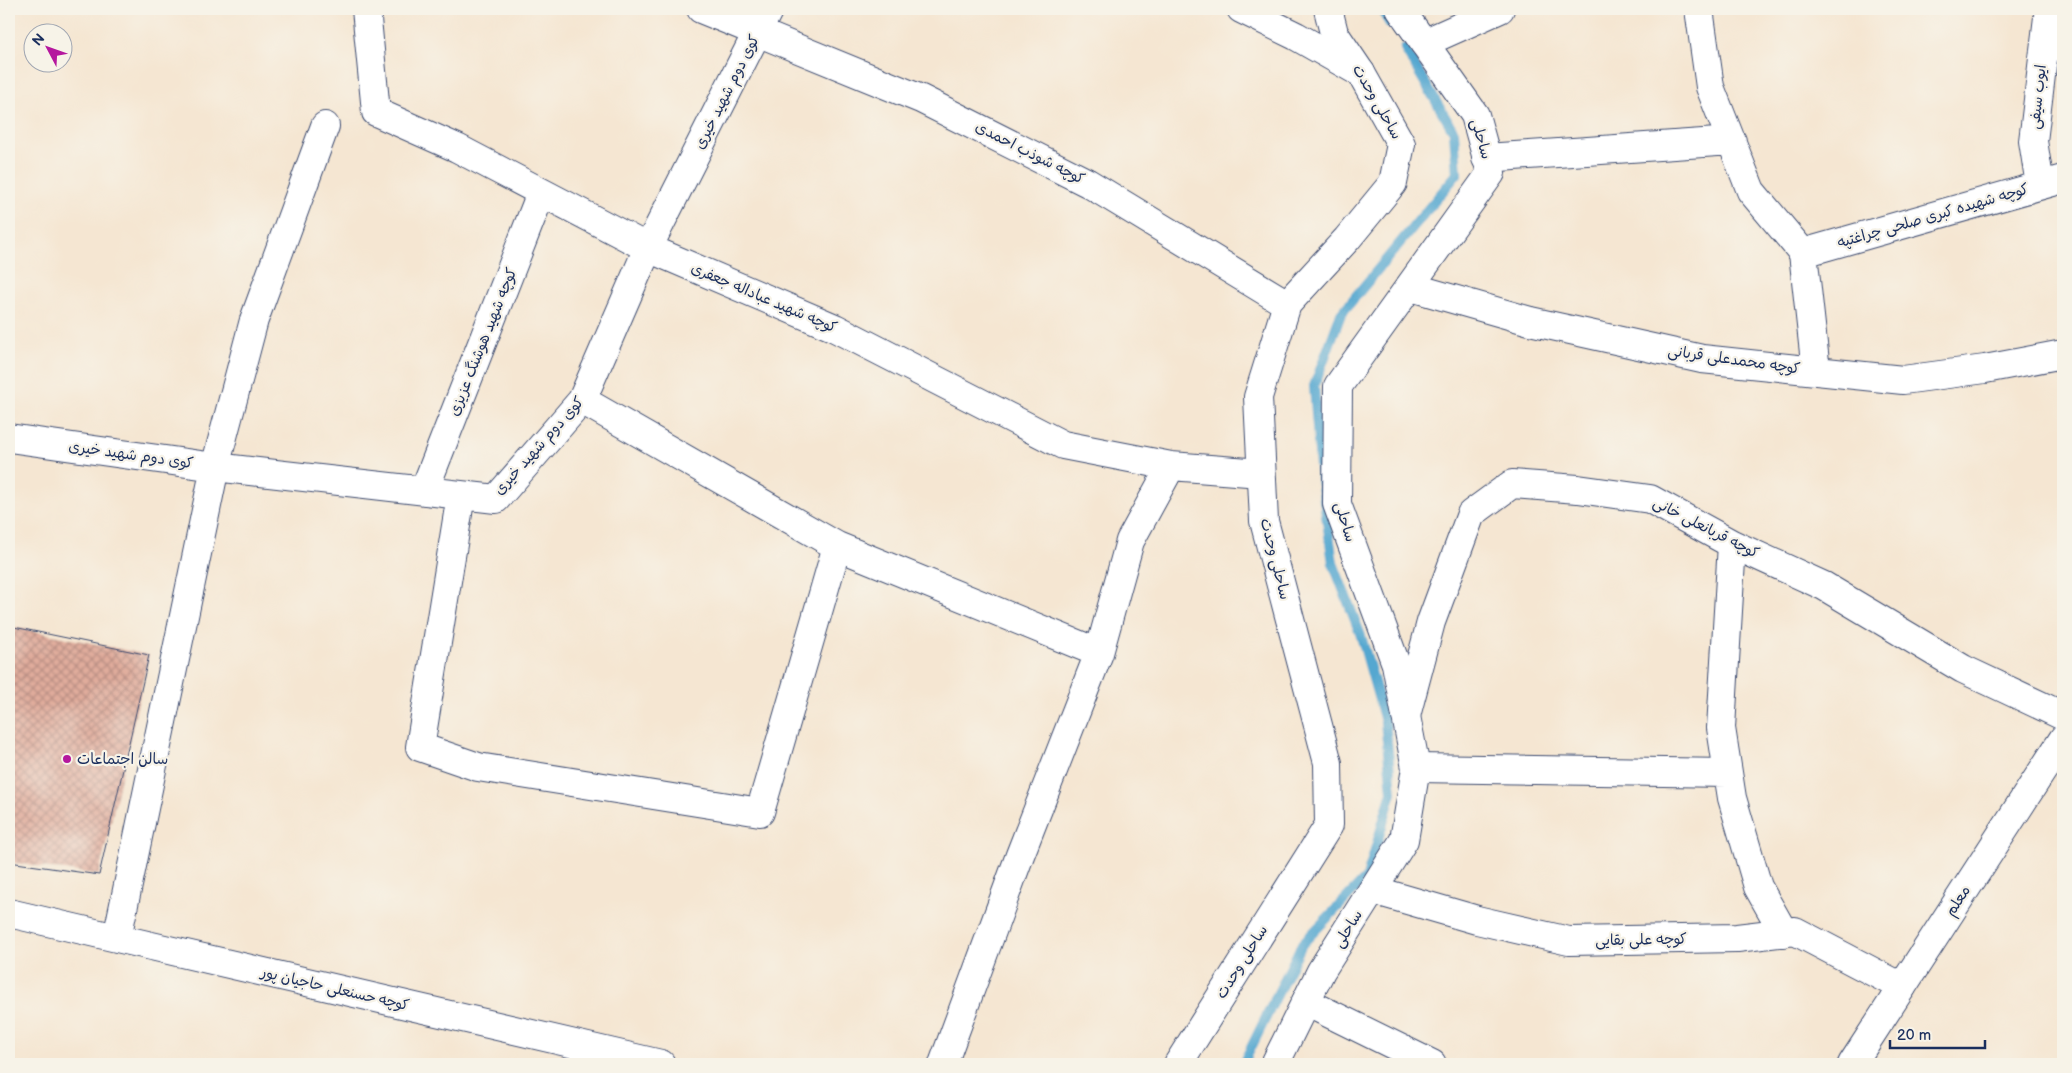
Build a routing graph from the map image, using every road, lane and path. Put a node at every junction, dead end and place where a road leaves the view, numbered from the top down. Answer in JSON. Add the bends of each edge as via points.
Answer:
{"nodes":[{"id":1,"x":366,"y":9,"type":"edge"},
{"id":2,"x":702,"y":9,"type":"edge"},
{"id":3,"x":769,"y":9,"type":"edge"},
{"id":4,"x":1240,"y":9,"type":"edge"},
{"id":5,"x":1328,"y":9,"type":"edge"},
{"id":6,"x":1400,"y":9,"type":"edge"},
{"id":7,"x":1500,"y":9,"type":"edge"},
{"id":8,"x":1700,"y":9,"type":"edge"},
{"id":9,"x":2049,"y":9,"type":"edge"},
{"id":10,"x":757,"y":33,"type":"junction"},
{"id":11,"x":1424,"y":43,"type":"junction"},
{"id":12,"x":1361,"y":73,"type":"junction"},
{"id":13,"x":325,"y":126,"type":"dead end"},
{"id":14,"x":1732,"y":141,"type":"junction"},
{"id":15,"x":1486,"y":158,"type":"junction"},
{"id":16,"x":2051,"y":182,"type":"edge"},
{"id":17,"x":541,"y":193,"type":"junction"},
{"id":18,"x":648,"y":248,"type":"junction"},
{"id":19,"x":1803,"y":253,"type":"junction"},
{"id":20,"x":1411,"y":287,"type":"junction"},
{"id":21,"x":1287,"y":304,"type":"junction"},
{"id":22,"x":2063,"y":354,"type":"edge"},
{"id":23,"x":1816,"y":370,"type":"junction"},
{"id":24,"x":582,"y":400,"type":"junction"},
{"id":25,"x":9,"y":438,"type":"edge"},
{"id":26,"x":215,"y":466,"type":"junction"},
{"id":27,"x":1172,"y":466,"type":"junction"},
{"id":28,"x":1261,"y":473,"type":"junction"},
{"id":29,"x":424,"y":491,"type":"junction"},
{"id":30,"x":461,"y":495,"type":"junction"},
{"id":31,"x":1732,"y":544,"type":"junction"},
{"id":32,"x":838,"y":546,"type":"junction"},
{"id":33,"x":1099,"y":653,"type":"junction"},
{"id":34,"x":1406,"y":716,"type":"junction"},
{"id":35,"x":2063,"y":716,"type":"edge"},
{"id":36,"x":2063,"y":739,"type":"edge"},
{"id":37,"x":1416,"y":768,"type":"junction"},
{"id":38,"x":1728,"y":773,"type":"junction"},
{"id":39,"x":1373,"y":890,"type":"junction"},
{"id":40,"x":9,"y":913,"type":"edge"},
{"id":41,"x":1784,"y":932,"type":"junction"},
{"id":42,"x":117,"y":938,"type":"junction"},
{"id":43,"x":1902,"y":987,"type":"junction"},
{"id":44,"x":1306,"y":1002,"type":"junction"},
{"id":45,"x":661,"y":1064,"type":"edge"},
{"id":46,"x":942,"y":1064,"type":"edge"},
{"id":47,"x":1178,"y":1064,"type":"edge"},
{"id":48,"x":1275,"y":1064,"type":"edge"},
{"id":49,"x":1432,"y":1064,"type":"edge"},
{"id":50,"x":1852,"y":1064,"type":"edge"}],
"edges":[{"from":1,"to":17,"type":"street","name":"کوچه شهید عباداله جعفری","via":[[376,112],[457,148]]},
{"from":2,"to":10,"type":"street"},
{"from":3,"to":10,"type":"street","name":"کوی دوم شهید خیری"},
{"from":4,"to":12,"type":"street"},
{"from":5,"to":12,"type":"street","name":"ساحلی وحدت","via":[[1334,32]]},
{"from":6,"to":11,"type":"street","name":"ساحلی"},
{"from":7,"to":11,"type":"street"},
{"from":8,"to":14,"type":"street","via":[[1710,86]]},
{"from":9,"to":16,"type":"street","name":"ایوب سیفی","via":[[2034,141]]},
{"from":10,"to":18,"type":"street","name":"کوی دوم شهید خیری"},
{"from":10,"to":21,"type":"street","name":"کوچه شوذب احمدی","via":[[921,98],[1088,183]]},
{"from":11,"to":15,"type":"street","name":"ساحلی","via":[[1475,115]]},
{"from":12,"to":21,"type":"street","name":"ساحلی وحدت","via":[[1401,144],[1393,183]]},
{"from":13,"to":26,"type":"street","via":[[254,320]]},
{"from":14,"to":15,"type":"street"},
{"from":14,"to":19,"type":"street","via":[[1751,191]]},
{"from":15,"to":20,"type":"street","name":"ساحلی","via":[[1490,173]]},
{"from":16,"to":19,"type":"street","name":"کوچه شهیده کبری صلحی چراغتپه"},
{"from":17,"to":18,"type":"street","name":"کوچه شهید عباداله جعفری"},
{"from":17,"to":29,"type":"street","name":"کوچه شهید هوشنگ عزیزی"},
{"from":18,"to":24,"type":"street","name":"کوی دوم شهید خیری"},
{"from":18,"to":27,"type":"street","name":"کوچه شهید عباداله جعفری","via":[[835,328],[1063,445]]},
{"from":19,"to":23,"type":"street"},
{"from":20,"to":23,"type":"street","name":"کوچه محمدعلی قربانی","via":[[1530,321],[1702,358]]},
{"from":20,"to":34,"type":"street","name":"ساحلی","via":[[1338,386],[1337,504],[1396,664]]},
{"from":21,"to":28,"type":"street","name":"ساحلی وحدت","via":[[1258,397]]},
{"from":22,"to":23,"type":"street","name":"کوچه محمدعلی قربانی","via":[[1903,380]]},
{"from":24,"to":30,"type":"street","name":"کوی دوم شهید خیری","via":[[496,499]]},
{"from":24,"to":32,"type":"street"},
{"from":25,"to":26,"type":"street","name":"کوی دوم شهید خیری"},
{"from":26,"to":29,"type":"street","name":"کوی دوم شهید خیری"},
{"from":26,"to":42,"type":"street"},
{"from":27,"to":28,"type":"street","name":"کوچه شهید عباداله جعفری"},
{"from":27,"to":33,"type":"street","via":[[1130,541]]},
{"from":28,"to":47,"type":"street","name":"ساحلی وحدت","via":[[1264,521],[1328,763],[1329,825]]},
{"from":29,"to":30,"type":"street","name":"کوی دوم شهید خیری"},
{"from":30,"to":32,"type":"street","via":[[420,747],[478,767],[760,812]]},
{"from":31,"to":34,"type":"street","name":"کوچه قربانعلی خانی","via":[[1650,499],[1512,484],[1472,514],[1431,622]]},
{"from":31,"to":35,"type":"street","name":"کوچه قربانعلی خانی","via":[[1824,586],[1963,669]]},
{"from":31,"to":38,"type":"street","via":[[1721,728]]},
{"from":32,"to":33,"type":"street"},
{"from":33,"to":46,"type":"street"},
{"from":34,"to":37,"type":"street","name":"ساحلی"},
{"from":36,"to":43,"type":"street","name":"معلم"},
{"from":37,"to":38,"type":"street"},
{"from":37,"to":39,"type":"street","name":"ساحلی","via":[[1404,840]]},
{"from":38,"to":41,"type":"street","via":[[1758,887]]},
{"from":39,"to":41,"type":"street","name":"کوچه علی بقایی","via":[[1569,942],[1737,938]]},
{"from":39,"to":44,"type":"street","name":"ساحلی","via":[[1321,971]]},
{"from":40,"to":42,"type":"street","name":"کوچه حسنعلی حاجیان پور"},
{"from":41,"to":43,"type":"street","name":"کوچه علی بقایی","via":[[1795,931]]},
{"from":42,"to":45,"type":"street","name":"کوچه حسنعلی حاجیان پور"},
{"from":43,"to":50,"type":"street","name":"معلم"},
{"from":44,"to":48,"type":"street","name":"ساحلی"},
{"from":44,"to":49,"type":"street"}]}
